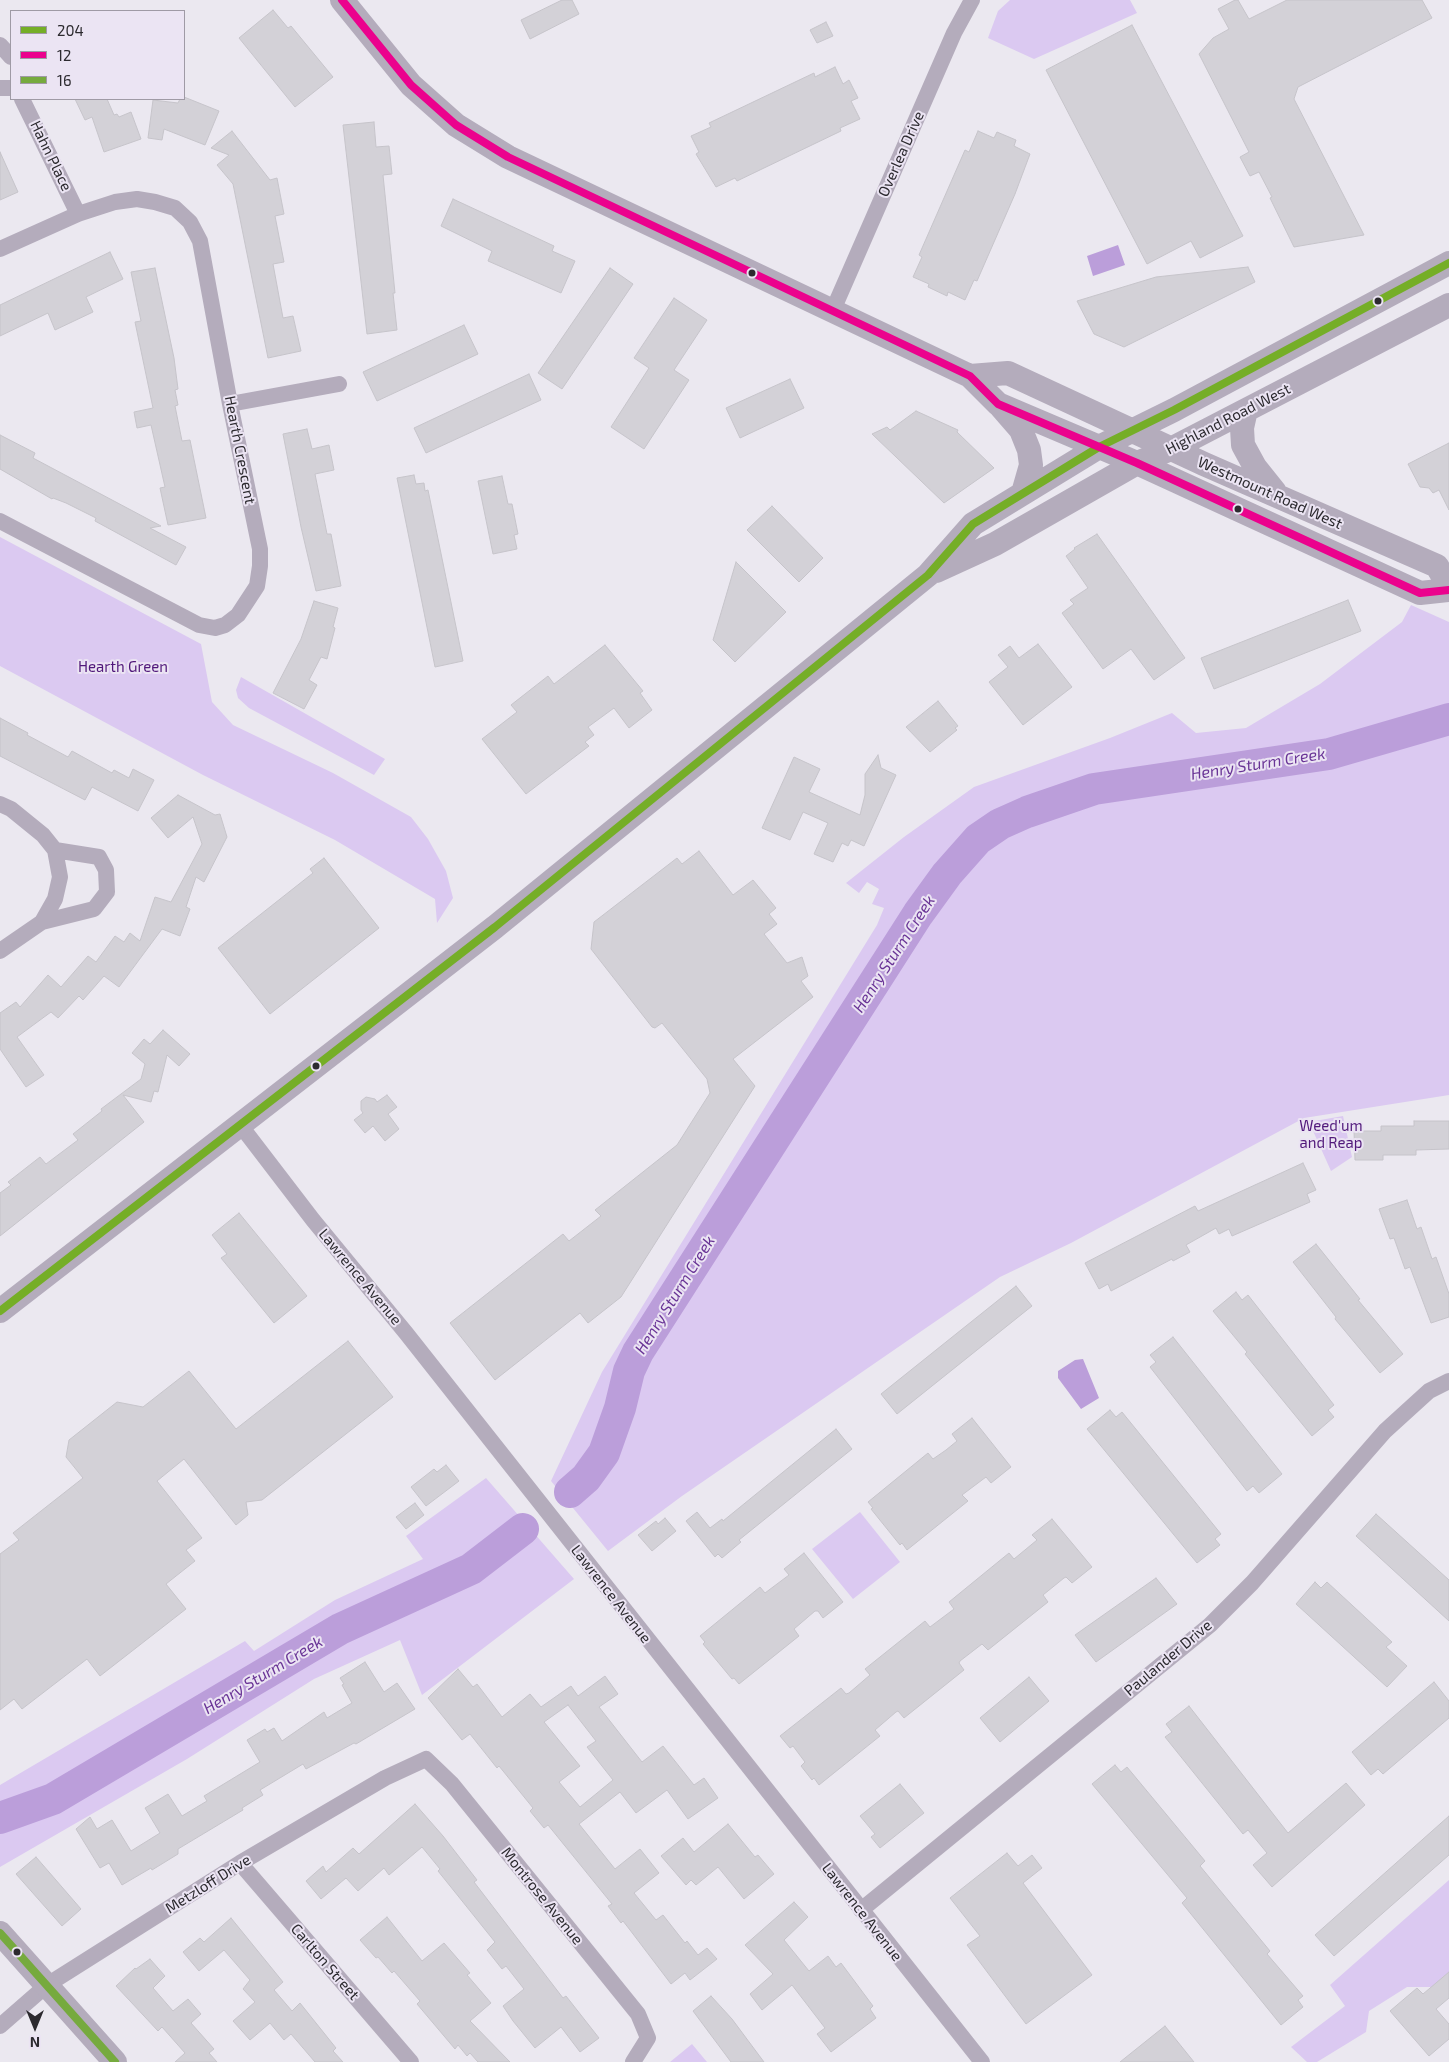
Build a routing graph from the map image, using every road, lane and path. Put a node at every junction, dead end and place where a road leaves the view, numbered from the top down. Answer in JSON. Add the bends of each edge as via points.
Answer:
{"nodes":[{"id":1,"x":342,"y":0,"type":"edge"},
{"id":2,"x":972,"y":0,"type":"edge"},
{"id":3,"x":0,"y":45,"type":"edge"},
{"id":4,"x":10,"y":56,"type":"edge"},
{"id":5,"x":22,"y":100,"type":"edge"},
{"id":6,"x":78,"y":214,"type":"junction"},
{"id":7,"x":0,"y":249,"type":"edge"},
{"id":8,"x":1449,"y":263,"type":"edge"},
{"id":9,"x":1449,"y":305,"type":"edge"},
{"id":10,"x":833,"y":310,"type":"junction"},
{"id":11,"x":970,"y":376,"type":"junction"},
{"id":12,"x":339,"y":384,"type":"dead end"},
{"id":13,"x":230,"y":404,"type":"junction"},
{"id":14,"x":998,"y":404,"type":"junction"},
{"id":15,"x":1246,"y":410,"type":"junction"},
{"id":16,"x":1134,"y":430,"type":"junction"},
{"id":17,"x":1100,"y":446,"type":"junction"},
{"id":18,"x":1171,"y":449,"type":"junction"},
{"id":19,"x":1137,"y":463,"type":"junction"},
{"id":20,"x":1024,"y":493,"type":"junction"},
{"id":21,"x":1277,"y":495,"type":"junction"},
{"id":22,"x":0,"y":521,"type":"edge"},
{"id":23,"x":928,"y":575,"type":"junction"},
{"id":24,"x":1449,"y":588,"type":"edge"},
{"id":25,"x":0,"y":804,"type":"edge"},
{"id":26,"x":55,"y":850,"type":"junction"},
{"id":27,"x":42,"y":922,"type":"junction"},
{"id":28,"x":0,"y":951,"type":"edge"},
{"id":29,"x":241,"y":1126,"type":"junction"},
{"id":30,"x":0,"y":1311,"type":"edge"},
{"id":31,"x":1449,"y":1381,"type":"edge"},
{"id":32,"x":426,"y":1759,"type":"joint"},
{"id":33,"x":240,"y":1863,"type":"junction"},
{"id":34,"x":861,"y":1910,"type":"junction"},
{"id":35,"x":0,"y":1933,"type":"edge"},
{"id":36,"x":47,"y":1986,"type":"junction"},
{"id":37,"x":0,"y":2026,"type":"edge"},
{"id":38,"x":115,"y":2062,"type":"edge"},
{"id":39,"x":411,"y":2062,"type":"edge"},
{"id":40,"x":633,"y":2062,"type":"edge"},
{"id":41,"x":982,"y":2062,"type":"edge"}],
"edges":[{"from":1,"to":10,"type":"main road","name":"Westmount Road West","via":[[411,85],[456,124],[508,157]]},
{"from":2,"to":10,"type":"street","name":"Overlea Drive","via":[[954,32]]},
{"from":3,"to":4,"type":"street"},
{"from":5,"to":6,"type":"street","name":"Hahn Place"},
{"from":6,"to":7,"type":"street","name":"Hearth Crescent"},
{"from":6,"to":13,"type":"street","name":"Hearth Crescent","via":[[137,199],[175,208],[190,222],[200,241]]},
{"from":8,"to":16,"type":"main road","name":"Highland Road West"},
{"from":9,"to":15,"type":"main road","name":"Highland Road West"},
{"from":10,"to":11,"type":"main road","name":"Westmount Road West"},
{"from":11,"to":14,"type":"main road","name":"Westmount Road West"},
{"from":11,"to":16,"type":"main road","name":"Westmount Road West","via":[[1008,373]]},
{"from":12,"to":13,"type":"street"},
{"from":13,"to":22,"type":"street","name":"Hearth Crescent","via":[[260,549],[260,566],[256,586],[248,601],[225,625],[215,628],[199,625]]},
{"from":14,"to":17,"type":"main road","name":"Westmount Road West"},
{"from":14,"to":20,"type":"main road","via":[[1021,430],[1029,450],[1031,465]]},
{"from":15,"to":18,"type":"main road","name":"Highland Road West"},
{"from":15,"to":21,"type":"main road","via":[[1243,445]]},
{"from":16,"to":17,"type":"main road","name":"Highland Road West"},
{"from":16,"to":18,"type":"main road","name":"Westmount Road West"},
{"from":17,"to":19,"type":"main road","name":"Westmount Road West"},
{"from":17,"to":20,"type":"main road","name":"Highland Road West"},
{"from":18,"to":19,"type":"main road","name":"Highland Road West"},
{"from":18,"to":21,"type":"main road","name":"Westmount Road West"},
{"from":19,"to":23,"type":"main road","name":"Highland Road West","via":[[995,544]]},
{"from":19,"to":24,"type":"main road","name":"Westmount Road West","via":[[1420,593]]},
{"from":20,"to":23,"type":"main road","name":"Highland Road West","via":[[974,524]]},
{"from":21,"to":24,"type":"main road","name":"Westmount Road West","via":[[1437,566]]},
{"from":23,"to":29,"type":"main road","name":"Highland Road West","via":[[495,927]]},
{"from":25,"to":26,"type":"street","via":[[43,835]]},
{"from":26,"to":27,"type":"street","via":[[60,876],[55,899]]},
{"from":26,"to":27,"type":"street","via":[[99,857],[106,870],[107,892],[94,909]]},
{"from":27,"to":28,"type":"street"},
{"from":29,"to":30,"type":"main road","name":"Highland Road West"},
{"from":29,"to":34,"type":"street","name":"Lawrence Avenue"},
{"from":31,"to":34,"type":"street","name":"Paulander Drive","via":[[1429,1391],[1385,1431],[1210,1625]]},
{"from":32,"to":33,"type":"street","name":"Metzloff Drive","via":[[384,1778]]},
{"from":32,"to":40,"type":"street","name":"Montrose Avenue","via":[[452,1784],[638,2014],[648,2038]]},
{"from":33,"to":36,"type":"street","name":"Metzloff Drive"},
{"from":33,"to":39,"type":"street","name":"Carlton Street"},
{"from":34,"to":41,"type":"street","name":"Lawrence Avenue"},
{"from":35,"to":36,"type":"main road"},
{"from":36,"to":37,"type":"street","name":"Metzloff Drive"},
{"from":36,"to":38,"type":"main road"}]}
